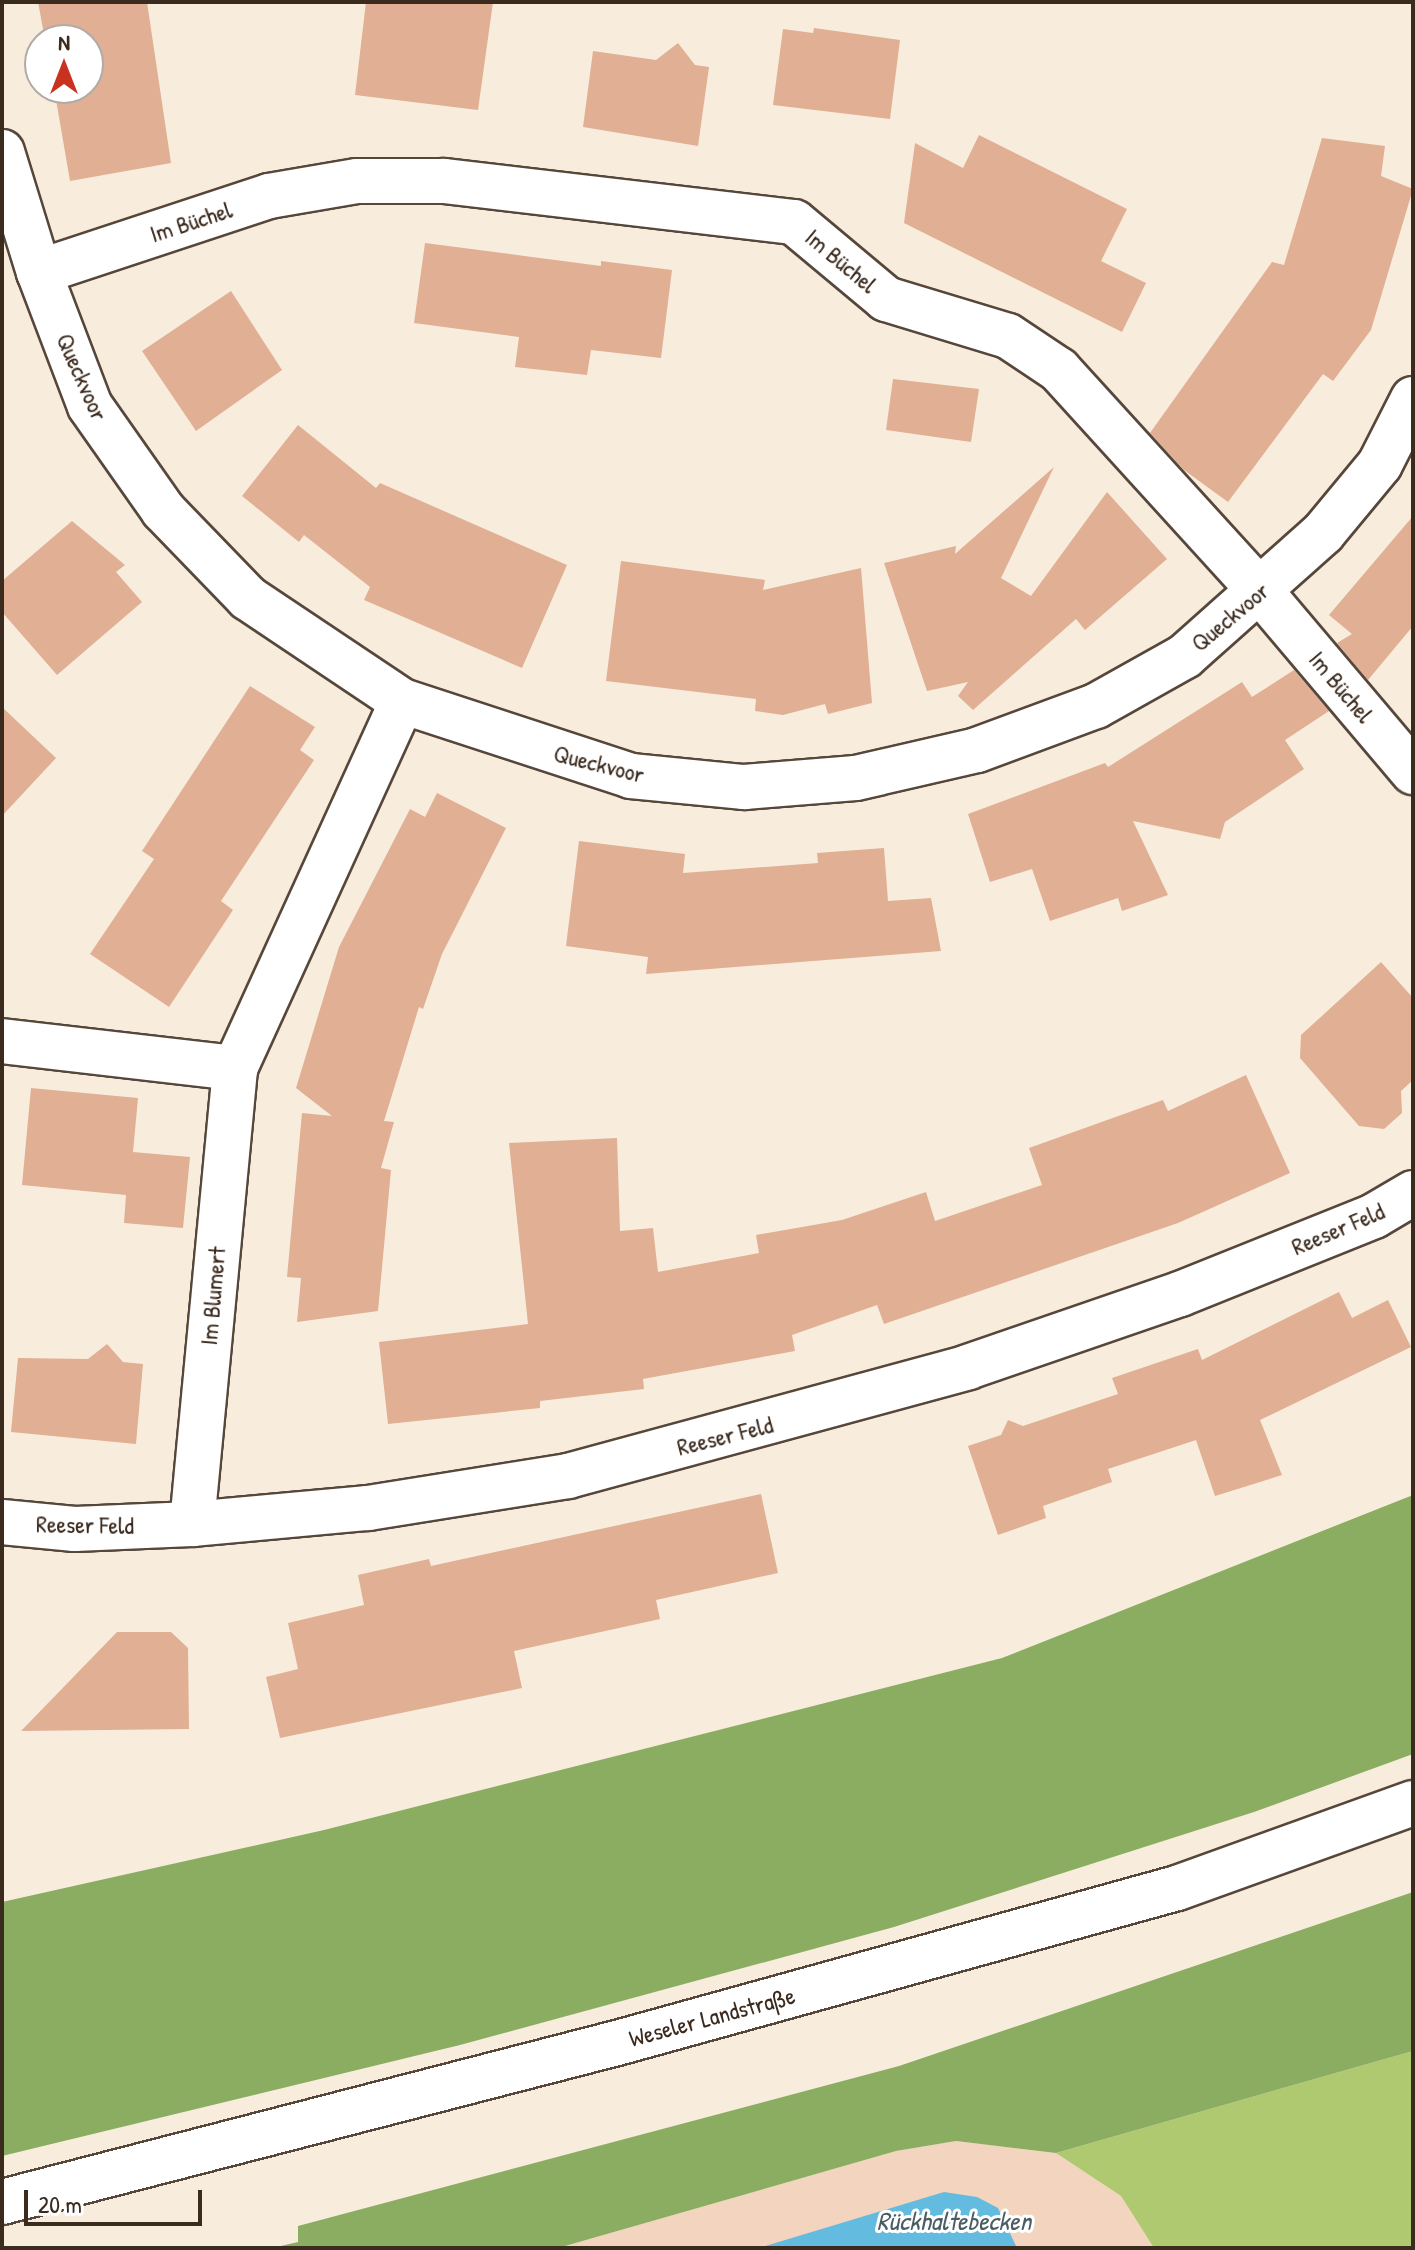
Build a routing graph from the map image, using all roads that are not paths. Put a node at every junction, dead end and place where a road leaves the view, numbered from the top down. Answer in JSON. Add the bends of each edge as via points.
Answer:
{"nodes":[{"id":1,"x":2,"y":152,"type":"edge"},
{"id":2,"x":39,"y":272,"type":"junction"},
{"id":3,"x":1413,"y":399,"type":"edge"},
{"id":4,"x":1261,"y":592,"type":"junction"},
{"id":5,"x":402,"y":701,"type":"junction"},
{"id":6,"x":1413,"y":772,"type":"edge"},
{"id":7,"x":2,"y":1041,"type":"edge"},
{"id":8,"x":235,"y":1068,"type":"junction"},
{"id":9,"x":1413,"y":1193,"type":"edge"},
{"id":10,"x":2,"y":1522,"type":"edge"},
{"id":11,"x":192,"y":1524,"type":"junction"},
{"id":12,"x":1413,"y":1803,"type":"edge"},
{"id":13,"x":2,"y":2202,"type":"edge"}],
"edges":[{"from":1,"to":2,"type":"street","name":"Queckvoor"},
{"from":2,"to":4,"type":"street","name":"Im Büchel","via":[[269,196],[357,181],[444,181],[794,222],[886,299],[1008,336],[1059,370]]},
{"from":2,"to":5,"type":"street","name":"Queckvoor","via":[[90,406],[163,510],[248,598]]},
{"from":3,"to":4,"type":"street","name":"Queckvoor","via":[[1380,464],[1323,533]]},
{"from":4,"to":5,"type":"street","name":"Queckvoor","via":[[1185,656],[1096,706],[977,750],[856,778],[744,787],[631,776]]},
{"from":4,"to":6,"type":"street","name":"Im Büchel"},
{"from":5,"to":8,"type":"street","name":"Im Blumert"},
{"from":7,"to":8,"type":"street"},
{"from":8,"to":11,"type":"street","name":"Im Blumert"},
{"from":9,"to":11,"type":"street","name":"Reeser Feld","via":[[1374,1216],[1180,1294],[968,1367],[775,1423],[568,1476],[368,1508]]},
{"from":10,"to":11,"type":"street","name":"Reeser Feld","via":[[75,1529]]},
{"from":12,"to":13,"type":"street","name":"Weseler Landstraße","via":[[1177,1888],[603,2047]]}]}
